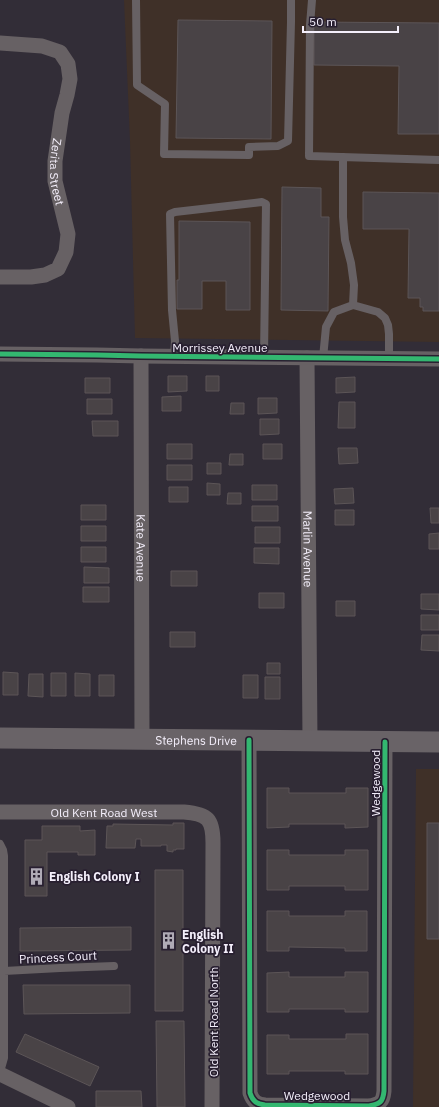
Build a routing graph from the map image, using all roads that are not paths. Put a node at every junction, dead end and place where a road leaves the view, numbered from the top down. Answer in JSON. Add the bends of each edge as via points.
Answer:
{"nodes":[{"id":1,"x":136,"y":0,"type":"edge"},
{"id":2,"x":290,"y":0,"type":"edge"},
{"id":3,"x":312,"y":0,"type":"edge"},
{"id":4,"x":0,"y":43,"type":"edge"},
{"id":5,"x":343,"y":157,"type":"junction"},
{"id":6,"x":439,"y":160,"type":"edge"},
{"id":7,"x":0,"y":277,"type":"edge"},
{"id":8,"x":353,"y":306,"type":"junction"},
{"id":9,"x":0,"y":354,"type":"edge"},
{"id":10,"x":141,"y":356,"type":"junction"},
{"id":11,"x":174,"y":357,"type":"junction"},
{"id":12,"x":264,"y":357,"type":"junction"},
{"id":13,"x":307,"y":358,"type":"junction"},
{"id":14,"x":324,"y":358,"type":"junction"},
{"id":15,"x":389,"y":358,"type":"junction"},
{"id":16,"x":439,"y":359,"type":"edge"},
{"id":17,"x":0,"y":738,"type":"edge"},
{"id":18,"x":142,"y":739,"type":"junction"},
{"id":19,"x":249,"y":740,"type":"junction"},
{"id":20,"x":310,"y":741,"type":"junction"},
{"id":21,"x":386,"y":742,"type":"junction"},
{"id":22,"x":439,"y":742,"type":"edge"},
{"id":23,"x":0,"y":812,"type":"edge"},
{"id":24,"x":206,"y":818,"type":"joint"},
{"id":25,"x":0,"y":844,"type":"edge"},
{"id":26,"x":114,"y":966,"type":"dead end"},
{"id":27,"x":4,"y":971,"type":"junction"},
{"id":28,"x":0,"y":1073,"type":"edge"},
{"id":29,"x":68,"y":1107,"type":"edge"},
{"id":30,"x":212,"y":1107,"type":"edge"}],
"edges":[{"from":1,"to":2,"type":"lane","via":[[137,85],[165,104],[164,154],[249,155],[249,147],[278,146],[288,141]]},
{"from":3,"to":5,"type":"lane","via":[[309,156]]},
{"from":4,"to":7,"type":"street","name":"Zerita Street","via":[[42,46],[60,52],[68,64],[70,79],[55,161],[55,181],[68,234],[66,252],[58,269],[45,275]]},
{"from":5,"to":6,"type":"lane"},
{"from":5,"to":8,"type":"lane","via":[[343,217],[354,285]]},
{"from":8,"to":14,"type":"lane","via":[[334,312],[329,320],[326,326]]},
{"from":8,"to":15,"type":"lane","via":[[378,312],[385,318],[389,334]]},
{"from":9,"to":10,"type":"street","name":"Morrissey Avenue"},
{"from":10,"to":11,"type":"street","name":"Morrissey Avenue"},
{"from":10,"to":18,"type":"street","name":"Kate Avenue"},
{"from":11,"to":12,"type":"street","name":"Morrissey Avenue"},
{"from":11,"to":12,"type":"lane","via":[[170,214],[262,202],[266,204]]},
{"from":12,"to":13,"type":"street","name":"Morrissey Avenue"},
{"from":13,"to":14,"type":"street","name":"Morrissey Avenue"},
{"from":13,"to":20,"type":"street","name":"Marlin Avenue"},
{"from":14,"to":15,"type":"street","name":"Morrissey Avenue"},
{"from":15,"to":16,"type":"street","name":"Morrissey Avenue"},
{"from":17,"to":18,"type":"street","name":"Stephens Drive"},
{"from":18,"to":19,"type":"street","name":"Stephens Drive"},
{"from":19,"to":20,"type":"street","name":"Stephens Drive"},
{"from":19,"to":21,"type":"street","name":"Wedgewood","via":[[250,1093],[254,1102],[265,1105],[370,1106],[377,1105],[383,1097]]},
{"from":20,"to":21,"type":"street","name":"Stephens Drive"},
{"from":21,"to":22,"type":"street","name":"Stephens Drive"},
{"from":23,"to":24,"type":"street","name":"Old Kent Road West","via":[[184,812],[198,813]]},
{"from":24,"to":30,"type":"street","name":"Old Kent Road North","via":[[213,830]]},
{"from":25,"to":27,"type":"lane","via":[[4,856]]},
{"from":26,"to":27,"type":"lane","name":"Princess Court"},
{"from":27,"to":28,"type":"lane","via":[[4,1058]]},
{"from":28,"to":29,"type":"street"}]}
